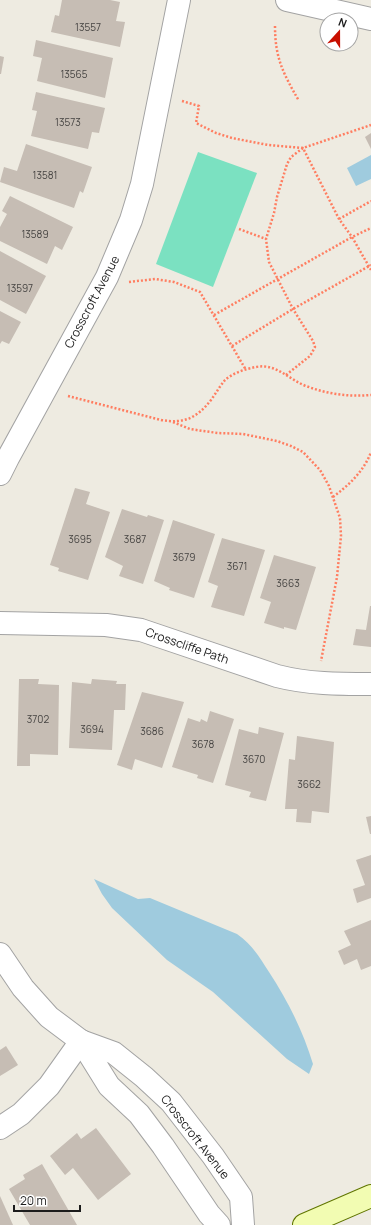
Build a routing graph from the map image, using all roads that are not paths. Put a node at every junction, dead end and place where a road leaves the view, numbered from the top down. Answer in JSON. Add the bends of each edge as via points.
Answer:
{"nodes":[{"id":1,"x":179,"y":0,"type":"edge"},
{"id":2,"x":299,"y":1,"type":"edge"},
{"id":3,"x":371,"y":19,"type":"edge"},
{"id":4,"x":0,"y":474,"type":"edge"},
{"id":5,"x":0,"y":623,"type":"edge"},
{"id":6,"x":371,"y":684,"type":"edge"},
{"id":7,"x":0,"y":954,"type":"edge"},
{"id":8,"x":81,"y":1041,"type":"junction"},
{"id":9,"x":0,"y":1128,"type":"edge"},
{"id":10,"x":371,"y":1196,"type":"edge"},
{"id":11,"x":219,"y":1225,"type":"edge"},
{"id":12,"x":243,"y":1225,"type":"edge"},
{"id":13,"x":304,"y":1225,"type":"edge"}],
"edges":[{"from":1,"to":4,"type":"street","name":"Crosscroft Avenue","via":[[142,184],[131,220],[107,277]]},
{"from":2,"to":3,"type":"street"},
{"from":5,"to":6,"type":"street","name":"Crosscliffe Path","via":[[121,626],[141,630],[293,680],[312,683]]},
{"from":7,"to":8,"type":"street","name":"Crosscroft Avenue","via":[[23,988],[49,1017]]},
{"from":8,"to":9,"type":"street","via":[[49,1086],[21,1114]]},
{"from":8,"to":11,"type":"street","name":"Crosscroft Avenue","via":[[109,1086],[139,1114]]},
{"from":8,"to":12,"type":"street","name":"Crosscroft Avenue","via":[[114,1053],[171,1102],[241,1197]]},
{"from":10,"to":13,"type":"street"}]}
